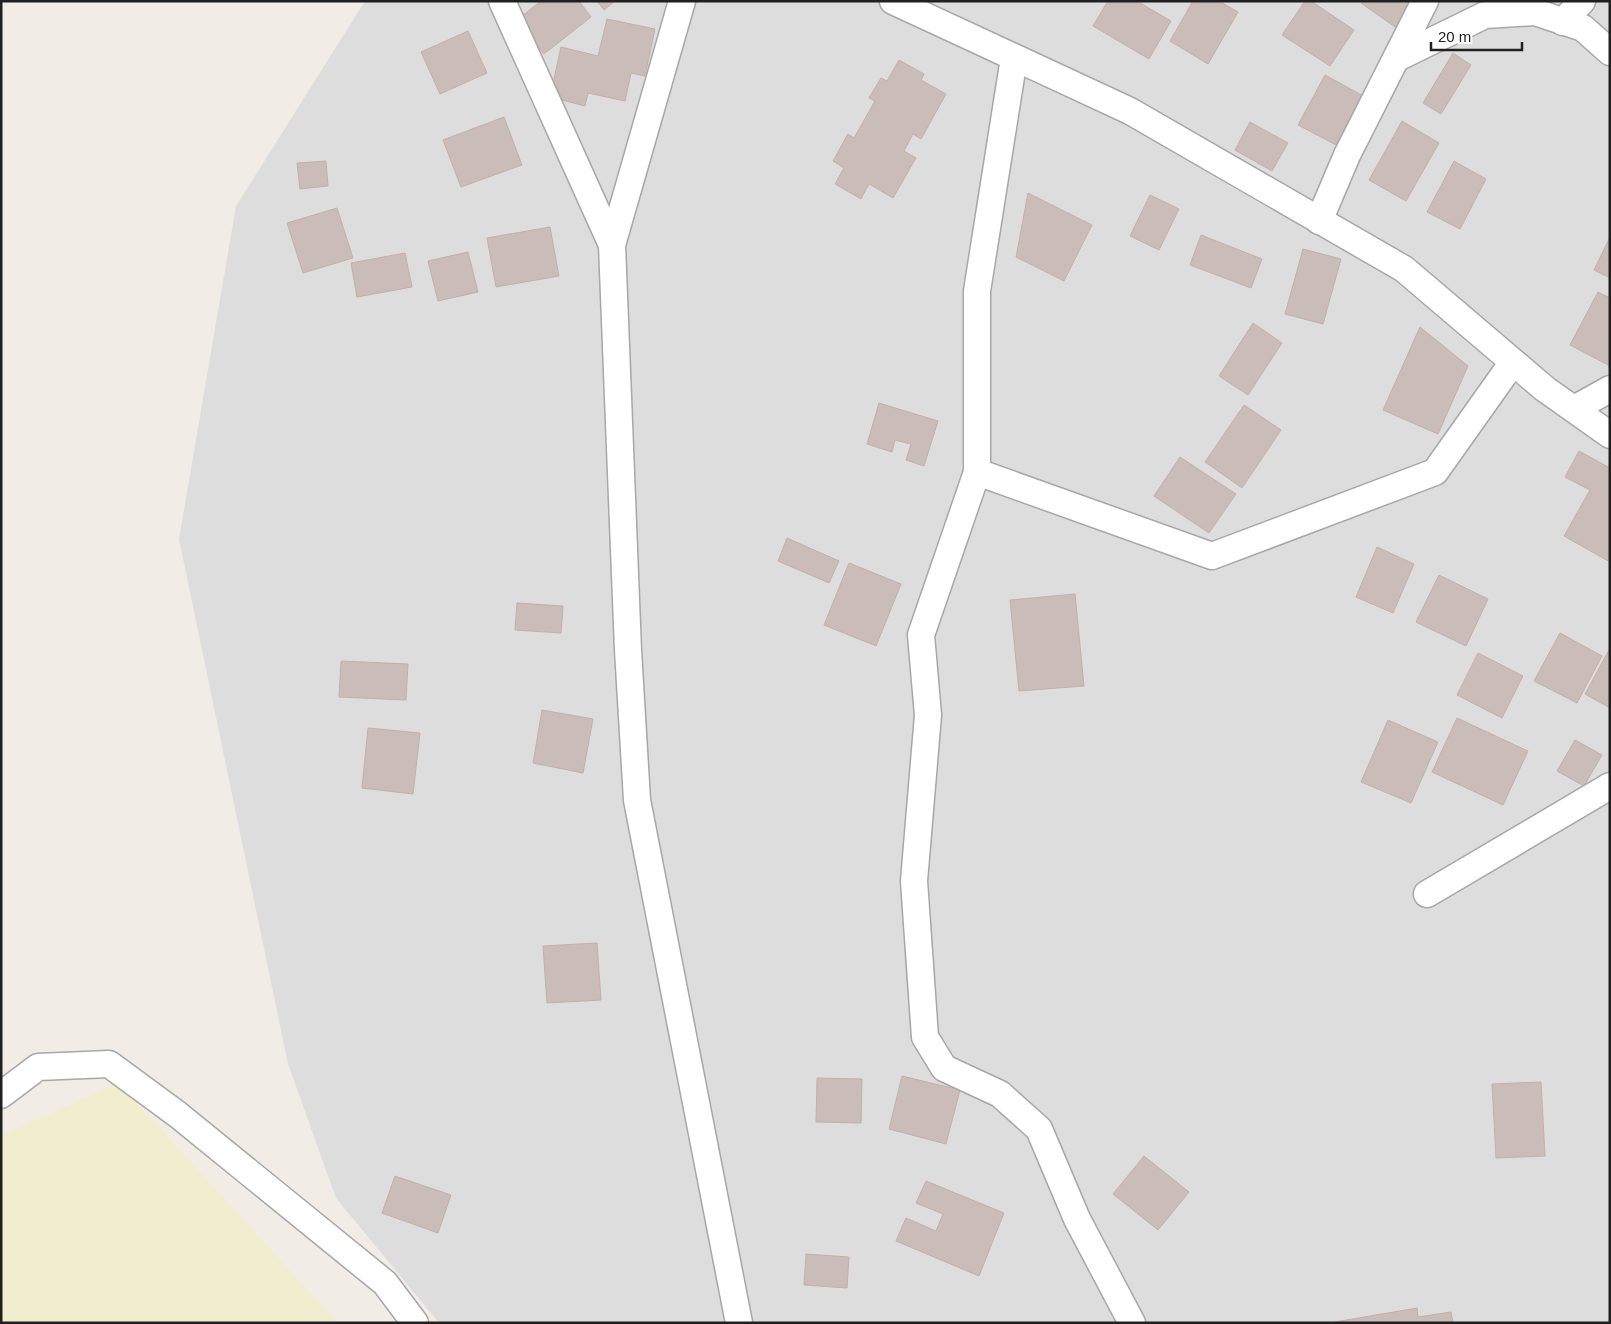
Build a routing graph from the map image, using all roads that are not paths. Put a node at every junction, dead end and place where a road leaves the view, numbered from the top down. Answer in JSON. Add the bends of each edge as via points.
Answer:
{"nodes":[{"id":1,"x":502,"y":1,"type":"edge"},
{"id":2,"x":682,"y":1,"type":"edge"},
{"id":3,"x":893,"y":1,"type":"edge"},
{"id":4,"x":1425,"y":1,"type":"edge"},
{"id":5,"x":1582,"y":1,"type":"edge"},
{"id":6,"x":1563,"y":22,"type":"junction"},
{"id":7,"x":1610,"y":52,"type":"edge"},
{"id":8,"x":1014,"y":58,"type":"junction"},
{"id":9,"x":1397,"y":58,"type":"junction"},
{"id":10,"x":1319,"y":221,"type":"junction"},
{"id":11,"x":612,"y":245,"type":"junction"},
{"id":12,"x":1513,"y":362,"type":"junction"},
{"id":13,"x":1610,"y":389,"type":"edge"},
{"id":14,"x":1574,"y":409,"type":"junction"},
{"id":15,"x":1610,"y":435,"type":"edge"},
{"id":16,"x":977,"y":472,"type":"junction"},
{"id":17,"x":1610,"y":786,"type":"edge"},
{"id":18,"x":1426,"y":894,"type":"dead end"},
{"id":19,"x":1,"y":1095,"type":"edge"},
{"id":20,"x":414,"y":1323,"type":"edge"},
{"id":21,"x":740,"y":1323,"type":"edge"},
{"id":22,"x":1132,"y":1323,"type":"edge"}],
"edges":[{"from":1,"to":11,"type":"street"},
{"from":2,"to":11,"type":"street"},
{"from":3,"to":8,"type":"street"},
{"from":4,"to":9,"type":"street"},
{"from":5,"to":6,"type":"street"},
{"from":6,"to":7,"type":"street","via":[[1583,28]]},
{"from":6,"to":9,"type":"street","via":[[1535,12],[1485,15]]},
{"from":8,"to":10,"type":"street","via":[[1130,111]]},
{"from":8,"to":16,"type":"street","via":[[977,292]]},
{"from":9,"to":10,"type":"street","via":[[1347,155]]},
{"from":10,"to":12,"type":"street","via":[[1404,269]]},
{"from":11,"to":21,"type":"street","via":[[637,800]]},
{"from":12,"to":14,"type":"street"},
{"from":12,"to":16,"type":"street","via":[[1436,472],[1212,556]]},
{"from":13,"to":14,"type":"street"},
{"from":14,"to":15,"type":"street"},
{"from":16,"to":22,"type":"street","via":[[921,635],[928,716],[914,881],[925,1037],[944,1068],[1000,1094],[1039,1128],[1077,1219]]},
{"from":17,"to":18,"type":"street"},
{"from":19,"to":20,"type":"street","via":[[38,1067],[109,1064],[177,1114],[385,1284]]}]}
